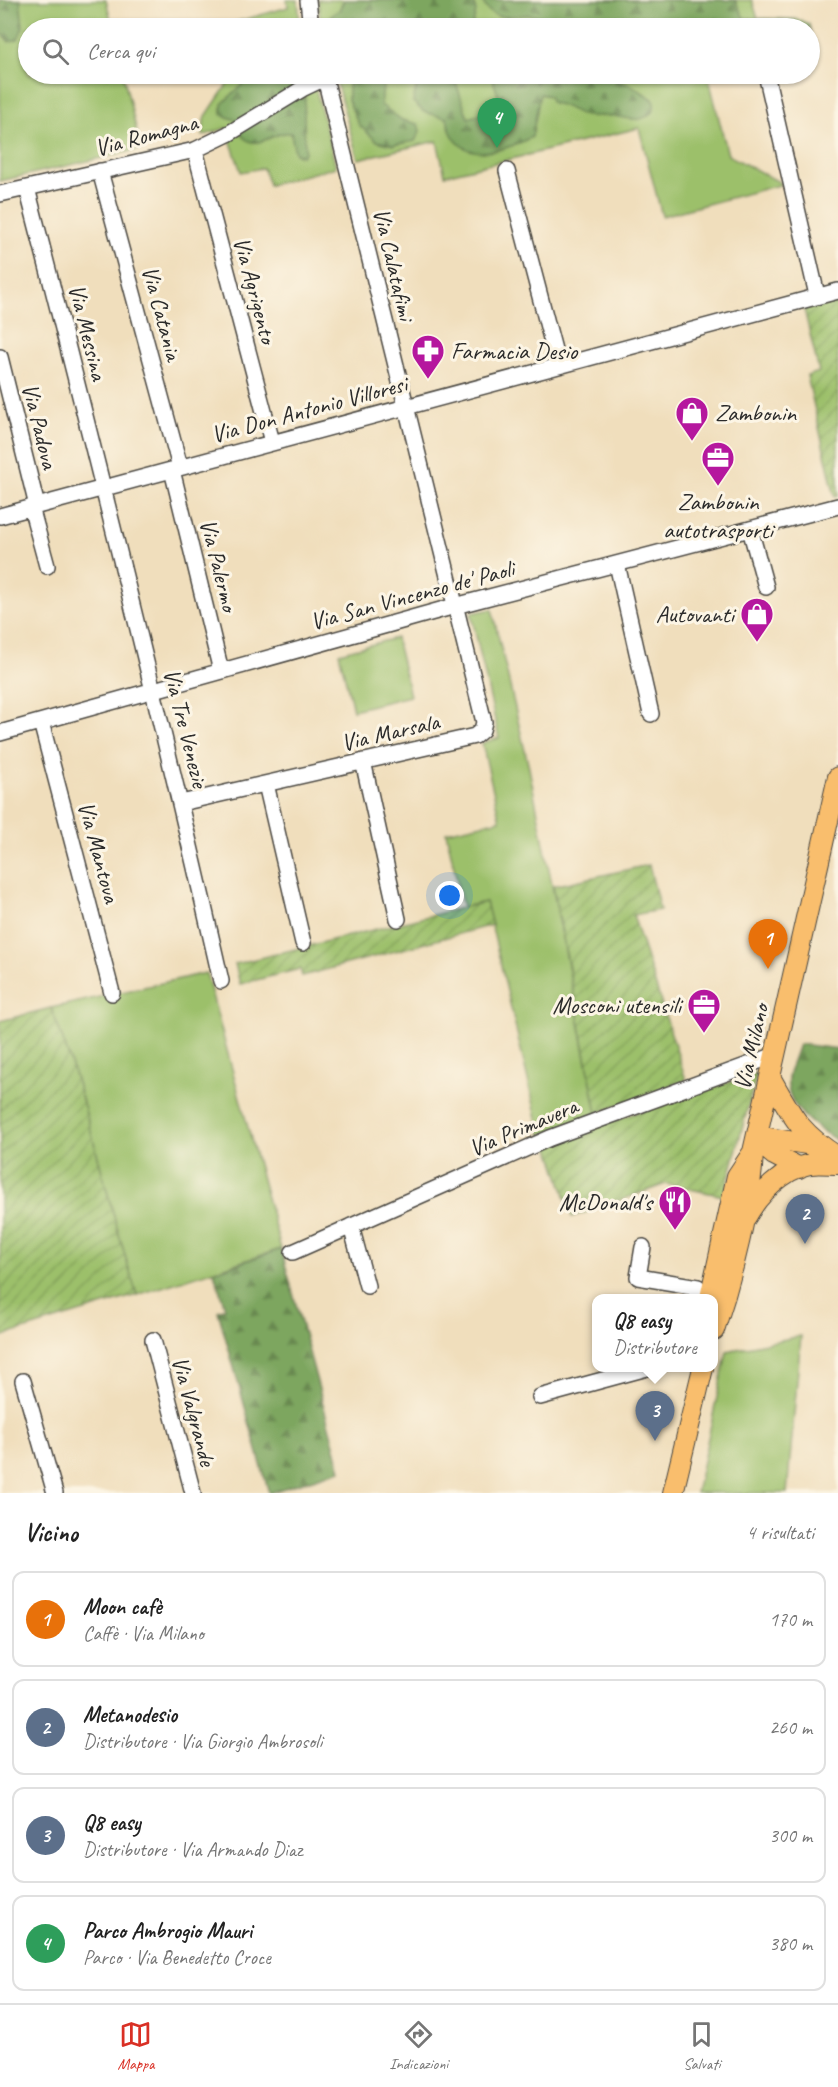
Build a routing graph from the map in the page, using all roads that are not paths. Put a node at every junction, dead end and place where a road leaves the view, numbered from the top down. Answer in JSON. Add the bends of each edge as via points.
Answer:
{"nodes":[{"id":1,"x":308,"y":0,"type":"edge"},
{"id":2,"x":310,"y":18,"type":"edge"},
{"id":3,"x":310,"y":84,"type":"edge"},
{"id":4,"x":326,"y":84,"type":"edge"},
{"id":5,"x":768,"y":84,"type":"edge"},
{"id":6,"x":195,"y":150,"type":"junction"},
{"id":7,"x":100,"y":171,"type":"junction"},
{"id":8,"x":507,"y":171,"type":"dead end"},
{"id":9,"x":27,"y":188,"type":"junction"},
{"id":10,"x":0,"y":194,"type":"edge"},
{"id":11,"x":838,"y":291,"type":"edge"},
{"id":12,"x":817,"y":295,"type":"junction"},
{"id":13,"x":0,"y":357,"type":"edge"},
{"id":14,"x":558,"y":365,"type":"junction"},
{"id":15,"x":405,"y":406,"type":"junction"},
{"id":16,"x":272,"y":442,"type":"junction"},
{"id":17,"x":176,"y":469,"type":"junction"},
{"id":18,"x":104,"y":488,"type":"junction"},
{"id":19,"x":838,"y":506,"type":"edge"},
{"id":20,"x":34,"y":507,"type":"junction"},
{"id":21,"x":0,"y":516,"type":"edge"},
{"id":22,"x":750,"y":529,"type":"junction"},
{"id":23,"x":617,"y":564,"type":"junction"},
{"id":24,"x":47,"y":566,"type":"dead end"},
{"id":25,"x":766,"y":587,"type":"dead end"},
{"id":26,"x":455,"y":606,"type":"junction"},
{"id":27,"x":221,"y":671,"type":"junction"},
{"id":28,"x":153,"y":690,"type":"junction"},
{"id":29,"x":651,"y":714,"type":"dead end"},
{"id":30,"x":41,"y":722,"type":"junction"},
{"id":31,"x":0,"y":733,"type":"edge"},
{"id":32,"x":363,"y":761,"type":"junction"},
{"id":33,"x":838,"y":777,"type":"edge"},
{"id":34,"x":266,"y":784,"type":"junction"},
{"id":35,"x":181,"y":803,"type":"junction"},
{"id":36,"x":398,"y":919,"type":"dead end"},
{"id":37,"x":303,"y":943,"type":"dead end"},
{"id":38,"x":220,"y":981,"type":"dead end"},
{"id":39,"x":112,"y":993,"type":"dead end"},
{"id":40,"x":775,"y":1055,"type":"junction"},
{"id":41,"x":770,"y":1077,"type":"junction"},
{"id":42,"x":755,"y":1146,"type":"junction"},
{"id":43,"x":820,"y":1146,"type":"junction"},
{"id":44,"x":838,"y":1157,"type":"edge"},
{"id":45,"x":838,"y":1164,"type":"edge"},
{"id":46,"x":799,"y":1168,"type":"junction"},
{"id":47,"x":351,"y":1226,"type":"junction"},
{"id":48,"x":740,"y":1227,"type":"junction"},
{"id":49,"x":643,"y":1247,"type":"dead end"},
{"id":50,"x":292,"y":1252,"type":"dead end"},
{"id":51,"x":367,"y":1286,"type":"dead end"},
{"id":52,"x":697,"y":1294,"type":"edge"},
{"id":53,"x":717,"y":1294,"type":"edge"},
{"id":54,"x":718,"y":1294,"type":"edge"},
{"id":55,"x":153,"y":1340,"type":"dead end"},
{"id":56,"x":632,"y":1372,"type":"edge"},
{"id":57,"x":702,"y":1372,"type":"edge"},
{"id":58,"x":23,"y":1381,"type":"dead end"},
{"id":59,"x":540,"y":1397,"type":"dead end"},
{"id":60,"x":55,"y":1493,"type":"edge"},
{"id":61,"x":193,"y":1493,"type":"edge"},
{"id":62,"x":673,"y":1493,"type":"edge"}],
"edges":[{"from":1,"to":2,"type":"street"},
{"from":3,"to":6,"type":"street","name":"Via Romagna"},
{"from":4,"to":15,"type":"street","name":"Via Calatafimi"},
{"from":5,"to":12,"type":"street"},
{"from":6,"to":7,"type":"street","name":"Via Romagna"},
{"from":6,"to":16,"type":"street","name":"Via Agrigento"},
{"from":7,"to":9,"type":"street","name":"Via Romagna"},
{"from":7,"to":17,"type":"street","name":"Via Catania"},
{"from":8,"to":14,"type":"street"},
{"from":9,"to":10,"type":"street","name":"Via Romagna"},
{"from":9,"to":18,"type":"street","name":"Via Messina"},
{"from":11,"to":12,"type":"street","name":"Via Don Antonio Villoresi"},
{"from":12,"to":14,"type":"street","name":"Via Don Antonio Villoresi"},
{"from":13,"to":20,"type":"street","name":"Via Padova"},
{"from":14,"to":15,"type":"street","name":"Via Don Antonio Villoresi"},
{"from":15,"to":16,"type":"street","name":"Via Don Antonio Villoresi"},
{"from":15,"to":26,"type":"street","name":"Via Calatafimi"},
{"from":16,"to":17,"type":"street","name":"Via Don Antonio Villoresi"},
{"from":17,"to":18,"type":"street","name":"Via Don Antonio Villoresi"},
{"from":17,"to":27,"type":"street","name":"Via Palermo"},
{"from":18,"to":20,"type":"street","name":"Via Don Antonio Villoresi"},
{"from":18,"to":28,"type":"street","name":"Via Tre Venezie"},
{"from":19,"to":22,"type":"street","name":"Via San Vincenzo de' Paoli"},
{"from":20,"to":21,"type":"street","name":"Via Don Antonio Villoresi"},
{"from":20,"to":24,"type":"street","name":"Via Padova"},
{"from":22,"to":23,"type":"street","name":"Via San Vincenzo de' Paoli"},
{"from":22,"to":25,"type":"street"},
{"from":23,"to":26,"type":"street","name":"Via San Vincenzo de' Paoli"},
{"from":23,"to":29,"type":"street"},
{"from":26,"to":27,"type":"street","name":"Via San Vincenzo de' Paoli"},
{"from":26,"to":32,"type":"street","name":"Via Marsala","via":[[484,722],[482,730],[476,736]]},
{"from":27,"to":28,"type":"street","name":"Via San Vincenzo de' Paoli"},
{"from":28,"to":30,"type":"street","name":"Via San Vincenzo de' Paoli"},
{"from":28,"to":35,"type":"street","name":"Via Tre Venezie"},
{"from":30,"to":31,"type":"street","name":"Via San Vincenzo de' Paoli"},
{"from":30,"to":39,"type":"street","name":"Via Mantova"},
{"from":32,"to":34,"type":"street","name":"Via Marsala"},
{"from":32,"to":36,"type":"street"},
{"from":33,"to":40,"type":"main road","name":"Via Milano"},
{"from":34,"to":35,"type":"street","name":"Via Marsala"},
{"from":34,"to":37,"type":"street"},
{"from":35,"to":38,"type":"street","name":"Via Tre Venezie"},
{"from":40,"to":41,"type":"main road","name":"Via Milano"},
{"from":40,"to":47,"type":"street","name":"Via Primavera","via":[[550,1138]]},
{"from":41,"to":42,"type":"main road","name":"Via Milano"},
{"from":41,"to":43,"type":"main road","via":[[796,1123]]},
{"from":42,"to":43,"type":"main road","via":[[768,1138]]},
{"from":42,"to":46,"type":"main road"},
{"from":42,"to":48,"type":"main road","name":"Via Milano"},
{"from":42,"to":53,"type":"main road","name":"Via Milano","via":[[737,1176]]},
{"from":43,"to":44,"type":"main road"},
{"from":45,"to":46,"type":"main road"},
{"from":46,"to":48,"type":"main road","via":[[759,1198]]},
{"from":47,"to":50,"type":"street","name":"Via Primavera"},
{"from":47,"to":51,"type":"street"},
{"from":48,"to":54,"type":"main road","name":"Via Milano"},
{"from":49,"to":52,"type":"street","via":[[638,1277],[698,1287]]},
{"from":55,"to":61,"type":"street","name":"Via Valgrande"},
{"from":56,"to":59,"type":"street"},
{"from":57,"to":62,"type":"main road"},
{"from":58,"to":60,"type":"street"}]}
